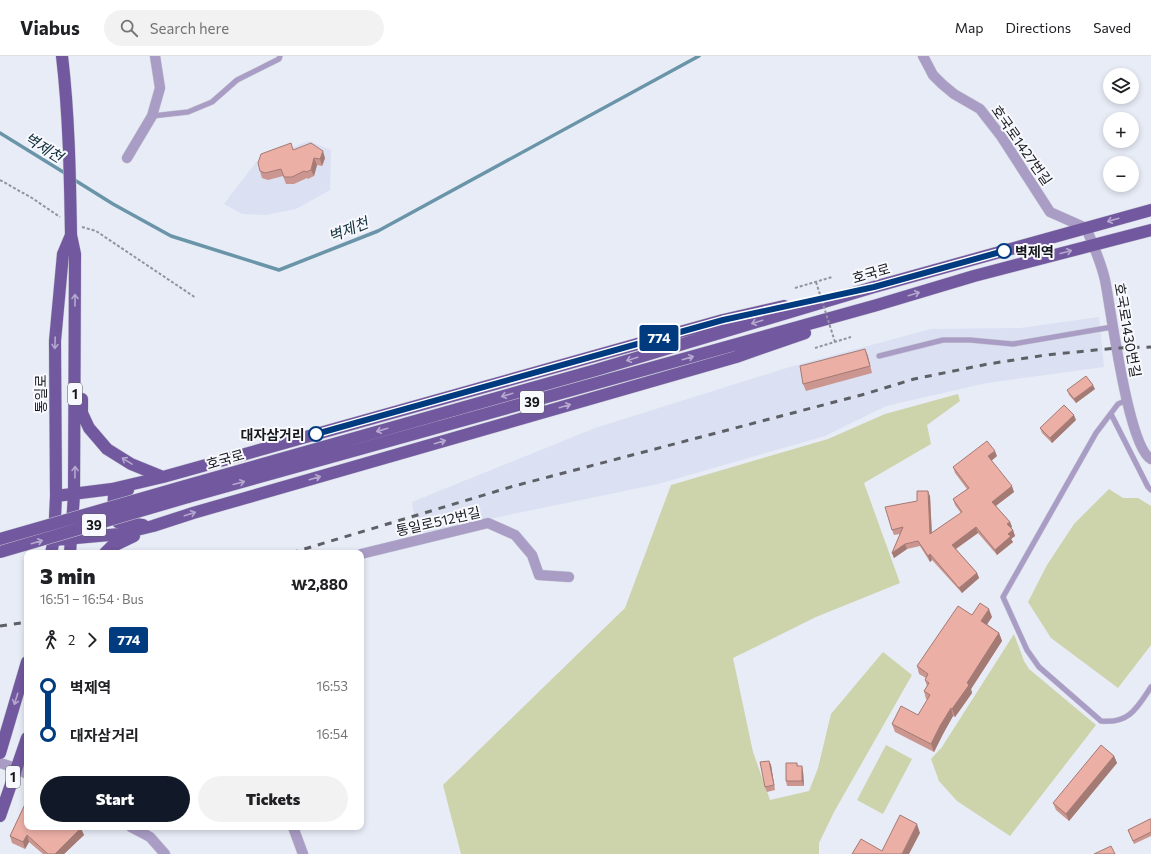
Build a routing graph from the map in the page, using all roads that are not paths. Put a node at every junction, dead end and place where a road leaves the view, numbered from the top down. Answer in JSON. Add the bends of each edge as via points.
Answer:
{"nodes":[{"id":1,"x":62,"y":56,"type":"edge"},
{"id":2,"x":154,"y":56,"type":"edge"},
{"id":3,"x":280,"y":56,"type":"edge"},
{"id":4,"x":923,"y":56,"type":"edge"},
{"id":5,"x":152,"y":116,"type":"junction"},
{"id":6,"x":127,"y":158,"type":"dead end"},
{"id":7,"x":1151,"y":210,"type":"edge"},
{"id":8,"x":1086,"y":228,"type":"junction"},
{"id":9,"x":70,"y":230,"type":"junction"},
{"id":10,"x":1151,"y":230,"type":"edge"},
{"id":11,"x":1093,"y":245,"type":"junction"},
{"id":12,"x":874,"y":287,"type":"junction"},
{"id":13,"x":877,"y":305,"type":"junction"},
{"id":14,"x":75,"y":320,"type":"junction"},
{"id":15,"x":1112,"y":326,"type":"junction"},
{"id":16,"x":879,"y":356,"type":"dead end"},
{"id":17,"x":1127,"y":400,"type":"junction"},
{"id":18,"x":1111,"y":414,"type":"junction"},
{"id":19,"x":1151,"y":459,"type":"edge"},
{"id":20,"x":162,"y":477,"type":"junction"},
{"id":21,"x":1151,"y":490,"type":"edge"},
{"id":22,"x":186,"y":492,"type":"junction"},
{"id":23,"x":74,"y":495,"type":"junction"},
{"id":24,"x":56,"y":496,"type":"junction"},
{"id":25,"x":153,"y":526,"type":"junction"},
{"id":26,"x":0,"y":539,"type":"edge"},
{"id":27,"x":71,"y":539,"type":"junction"},
{"id":28,"x":54,"y":540,"type":"junction"},
{"id":29,"x":52,"y":550,"type":"edge"},
{"id":30,"x":70,"y":550,"type":"edge"},
{"id":31,"x":108,"y":550,"type":"edge"},
{"id":32,"x":0,"y":552,"type":"edge"},
{"id":33,"x":364,"y":553,"type":"edge"},
{"id":34,"x":569,"y":577,"type":"dead end"},
{"id":35,"x":24,"y":672,"type":"edge"},
{"id":36,"x":1151,"y":687,"type":"edge"},
{"id":37,"x":0,"y":753,"type":"edge"},
{"id":38,"x":24,"y":758,"type":"edge"},
{"id":39,"x":0,"y":763,"type":"edge"},
{"id":40,"x":22,"y":771,"type":"edge"},
{"id":41,"x":0,"y":816,"type":"edge"},
{"id":42,"x":137,"y":830,"type":"edge"},
{"id":43,"x":294,"y":830,"type":"edge"},
{"id":44,"x":165,"y":854,"type":"edge"},
{"id":45,"x":303,"y":854,"type":"edge"}],
"edges":[{"from":1,"to":9,"type":"main road","name":"통일로","number":"1"},
{"from":2,"to":5,"type":"street","via":[[160,88]]},
{"from":3,"to":5,"type":"lane","via":[[237,80],[212,102],[188,112]]},
{"from":4,"to":8,"type":"street","name":"호국로1427번길","via":[[933,75],[942,84],[980,109],[1001,136],[1050,212]]},
{"from":5,"to":6,"type":"street"},
{"from":7,"to":8,"type":"main road","name":"호국로","number":"39","one_way":true},
{"from":8,"to":11,"type":"street","name":"호국로1430번길"},
{"from":8,"to":12,"type":"main road","name":"호국로","number":"39"},
{"from":14,"to":9,"type":"main road","name":"통일로","number":"1","one_way":true,"via":[[75,254]]},
{"from":9,"to":24,"type":"main road","name":"통일로","number":"1","one_way":true,"via":[[63,254],[55,341]]},
{"from":10,"to":11,"type":"main road","name":"호국로","number":"39"},
{"from":13,"to":11,"type":"main road","name":"호국로","number":"39","one_way":true},
{"from":11,"to":15,"type":"street","name":"호국로1430번길","via":[[1105,278]]},
{"from":12,"to":20,"type":"main road","via":[[723,320]]},
{"from":12,"to":22,"type":"main road","name":"호국로","number":"39","one_way":true},
{"from":22,"to":13,"type":"main road","name":"호국로","number":"39","one_way":true},
{"from":25,"to":13,"type":"main road","one_way":true,"via":[[736,357],[857,315]]},
{"from":20,"to":14,"type":"main road","one_way":true,"via":[[131,464],[107,449],[89,428],[82,413],[82,349]]},
{"from":23,"to":14,"type":"main road","name":"통일로","number":"1","one_way":true},
{"from":15,"to":16,"type":"lane","via":[[1012,344],[943,340]]},
{"from":15,"to":17,"type":"street","name":"호국로1430번길"},
{"from":17,"to":18,"type":"lane","via":[[1118,404]]},
{"from":17,"to":19,"type":"street","name":"호국로1430번길","via":[[1133,425],[1148,458]]},
{"from":18,"to":21,"type":"lane"},
{"from":18,"to":36,"type":"lane","via":[[1096,433],[1003,597],[1027,650],[1039,667],[1101,721],[1113,722],[1122,719],[1132,712]]},
{"from":20,"to":23,"type":"main road"},
{"from":20,"to":25,"type":"main road","via":[[114,496],[113,509],[118,522]]},
{"from":22,"to":26,"type":"main road","name":"호국로","number":"39","bridge":true},
{"from":32,"to":22,"type":"main road","name":"호국로","number":"39","one_way":true,"bridge":true},
{"from":23,"to":24,"type":"main road"},
{"from":23,"to":27,"type":"main road","name":"통일로","number":"1"},
{"from":24,"to":28,"type":"main road","name":"통일로","number":"1"},
{"from":25,"to":27,"type":"main road","via":[[120,534]]},
{"from":25,"to":31,"type":"main road"},
{"from":27,"to":28,"type":"main road"},
{"from":27,"to":30,"type":"main road","name":"통일로","number":"1"},
{"from":28,"to":29,"type":"main road","name":"통일로","number":"1"},
{"from":33,"to":34,"type":"street","name":"통일로512번길","via":[[488,522],[515,535],[532,555],[539,575]]},
{"from":35,"to":37,"type":"main road","number":"1","one_way":true},
{"from":38,"to":40,"type":"main road","number":"1"},
{"from":39,"to":40,"type":"street"},
{"from":40,"to":41,"type":"main road","number":"1"},
{"from":42,"to":44,"type":"street","via":[[150,837]]},
{"from":43,"to":45,"type":"street"}]}
